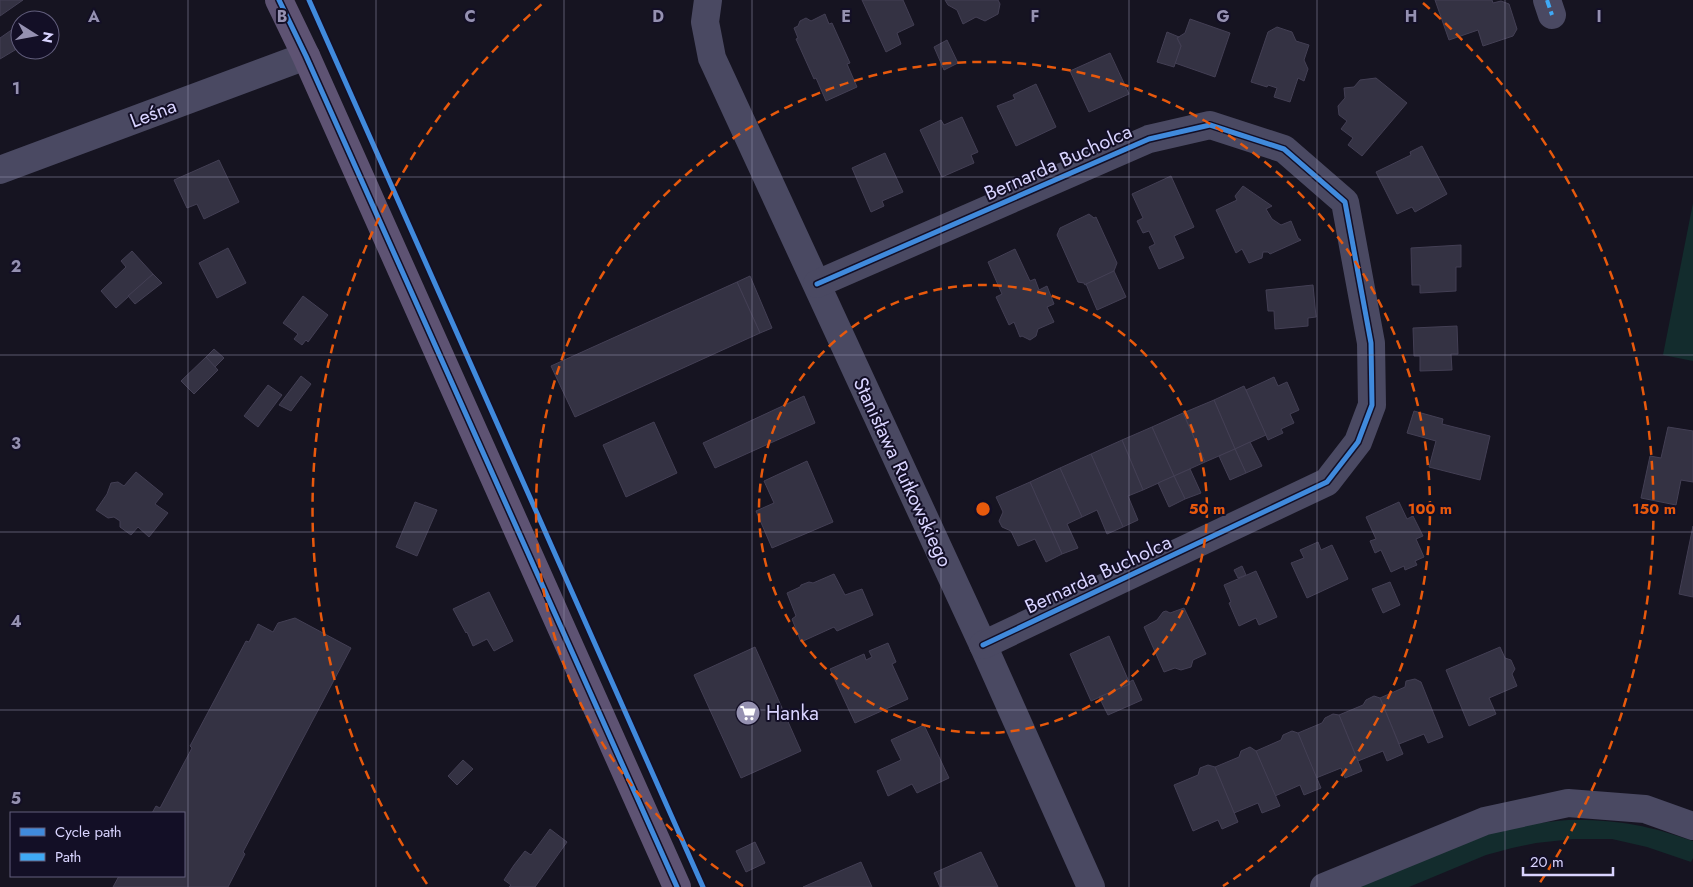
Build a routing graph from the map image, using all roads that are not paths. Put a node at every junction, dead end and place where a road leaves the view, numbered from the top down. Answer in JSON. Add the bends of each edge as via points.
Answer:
{"nodes":[{"id":1,"x":279,"y":0,"type":"edge"},
{"id":2,"x":708,"y":0,"type":"edge"},
{"id":3,"x":306,"y":56,"type":"junction"},
{"id":4,"x":0,"y":170,"type":"edge"},
{"id":5,"x":817,"y":284,"type":"junction"},
{"id":6,"x":983,"y":645,"type":"junction"},
{"id":7,"x":1693,"y":826,"type":"edge"},
{"id":8,"x":677,"y":887,"type":"edge"},
{"id":9,"x":1091,"y":887,"type":"edge"},
{"id":10,"x":1324,"y":887,"type":"edge"}],
"edges":[{"from":1,"to":3,"type":"main road"},
{"from":2,"to":5,"type":"street","name":"Stanisława Rutkowskiego","via":[[705,22],[712,58]]},
{"from":3,"to":4,"type":"street","name":"Leśna"},
{"from":3,"to":8,"type":"main road"},
{"from":5,"to":6,"type":"street","name":"Stanisława Rutkowskiego"},
{"from":5,"to":6,"type":"street","name":"Bernarda Bucholca","via":[[1149,139],[1210,126],[1284,149],[1345,202],[1371,343],[1372,405],[1358,442],[1327,482]]},
{"from":6,"to":9,"type":"street","name":"Stanisława Rutkowskiego"},
{"from":7,"to":10,"type":"street","via":[[1645,809],[1568,803],[1485,821]]}]}
